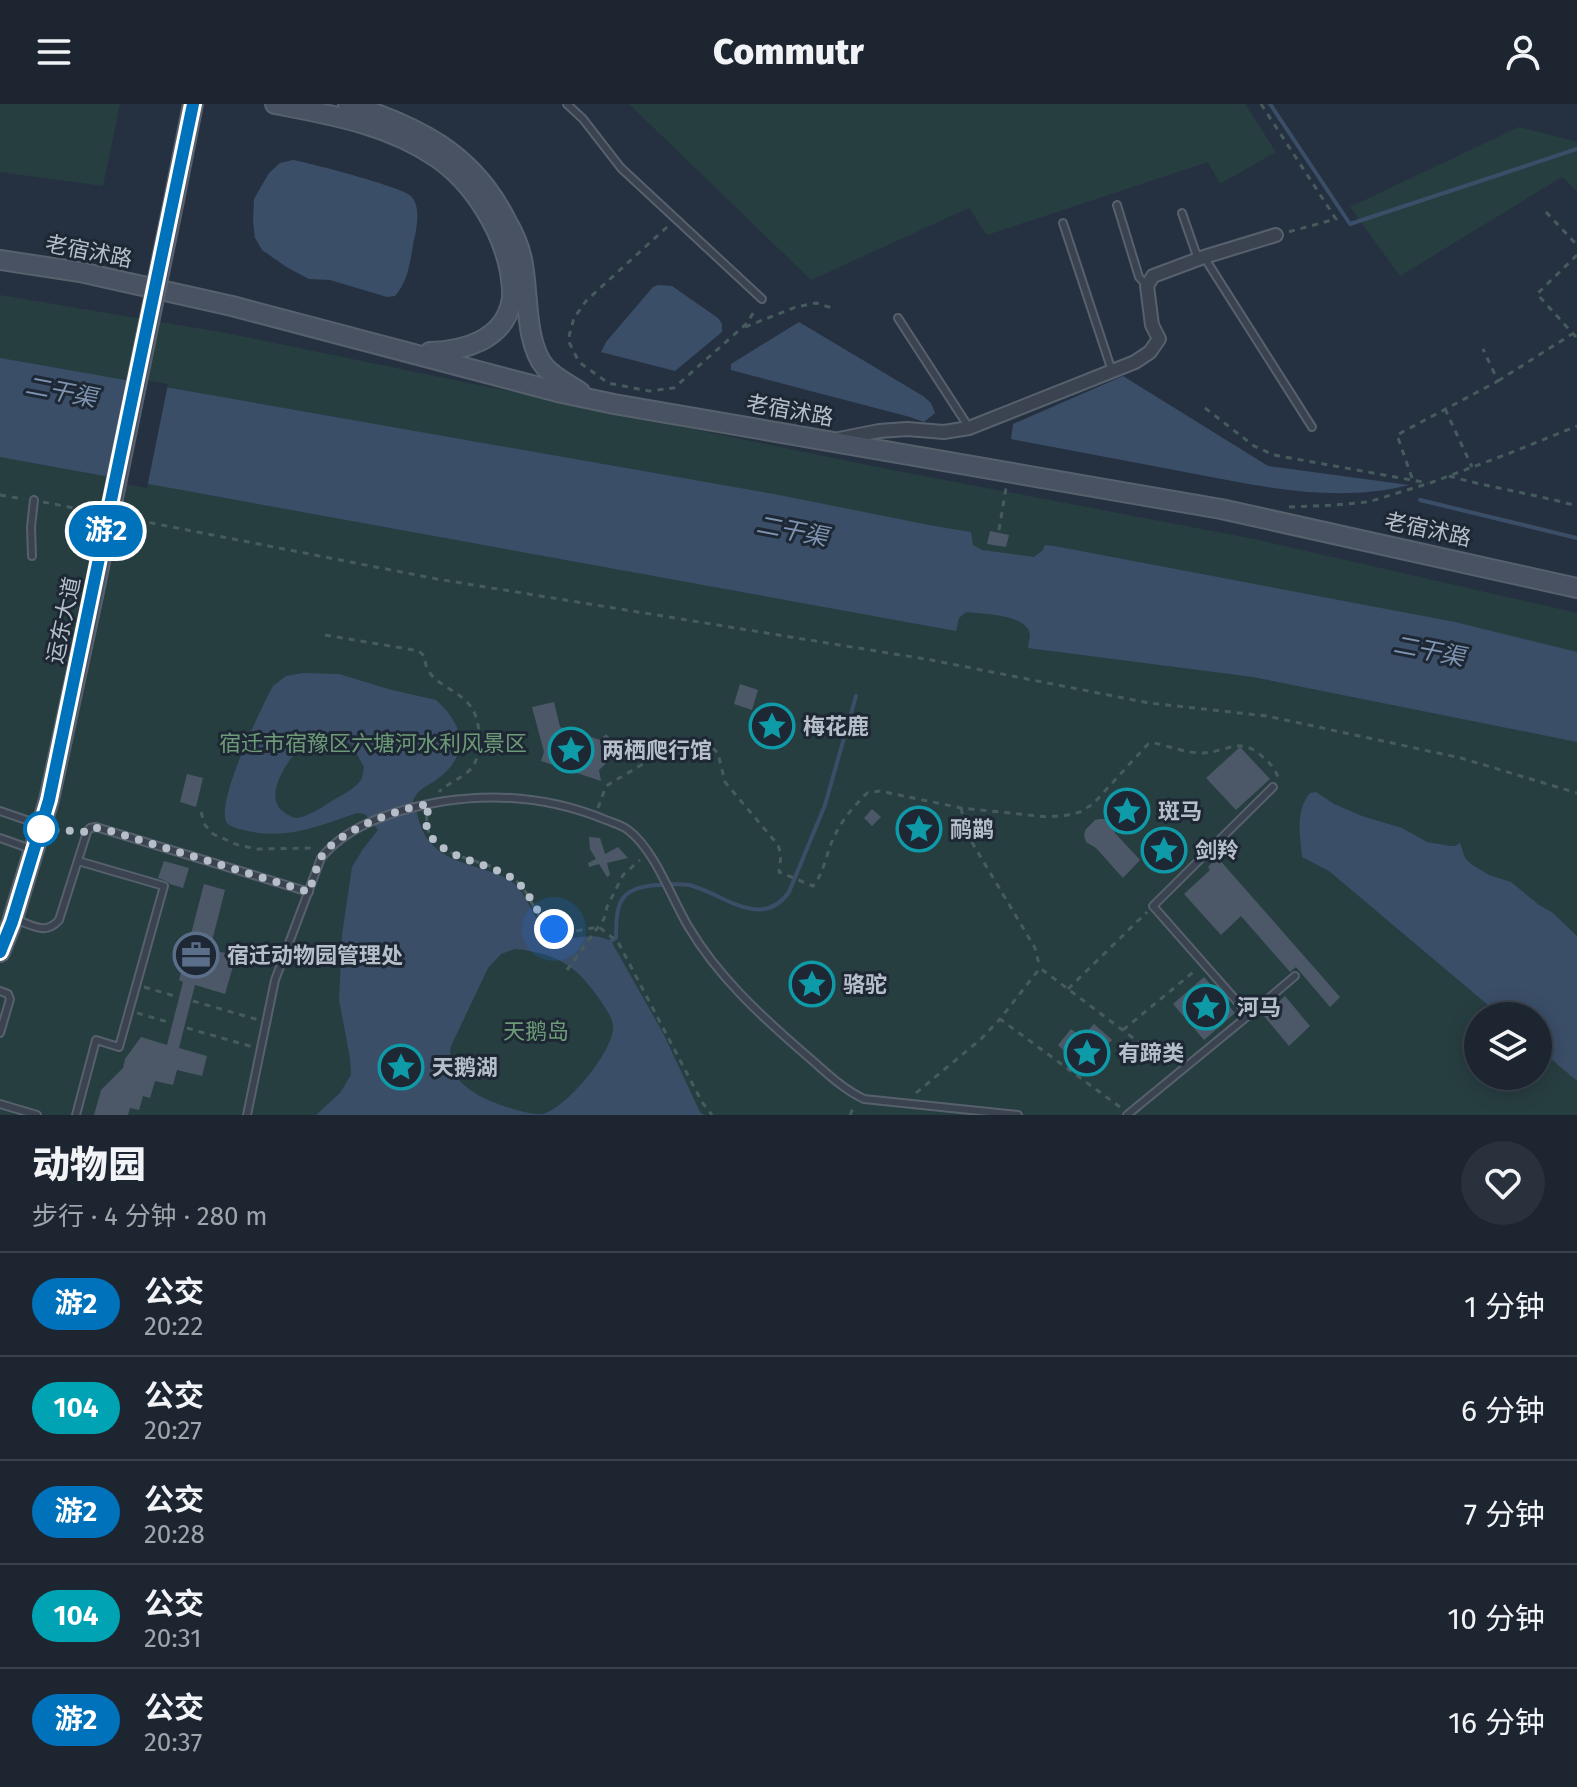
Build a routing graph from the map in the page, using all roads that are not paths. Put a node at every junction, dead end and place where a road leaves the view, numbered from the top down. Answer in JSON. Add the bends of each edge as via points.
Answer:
{"nodes":[{"id":1,"x":193,"y":104,"type":"edge"},
{"id":2,"x":275,"y":104,"type":"edge"},
{"id":3,"x":348,"y":104,"type":"edge"},
{"id":4,"x":567,"y":104,"type":"edge"},
{"id":5,"x":1117,"y":205,"type":"dead end"},
{"id":6,"x":1182,"y":213,"type":"dead end"},
{"id":7,"x":1063,"y":223,"type":"dead end"},
{"id":8,"x":1276,"y":235,"type":"road end"},
{"id":9,"x":1201,"y":258,"type":"junction"},
{"id":10,"x":0,"y":260,"type":"edge"},
{"id":11,"x":1147,"y":286,"type":"junction"},
{"id":12,"x":762,"y":299,"type":"road end"},
{"id":13,"x":898,"y":318,"type":"dead end"},
{"id":14,"x":408,"y":352,"type":"junction"},
{"id":15,"x":1112,"y":371,"type":"junction"},
{"id":16,"x":592,"y":399,"type":"junction"},
{"id":17,"x":1312,"y":427,"type":"dead end"},
{"id":18,"x":969,"y":428,"type":"junction"},
{"id":19,"x":827,"y":441,"type":"junction"},
{"id":20,"x":34,"y":500,"type":"road end"},
{"id":21,"x":32,"y":556,"type":"dead end"},
{"id":22,"x":1577,"y":588,"type":"edge"},
{"id":23,"x":1273,"y":787,"type":"road end"},
{"id":24,"x":0,"y":811,"type":"edge"},
{"id":25,"x":42,"y":825,"type":"junction"},
{"id":26,"x":0,"y":838,"type":"edge"},
{"id":27,"x":34,"y":850,"type":"junction"},
{"id":28,"x":78,"y":861,"type":"junction"},
{"id":29,"x":309,"y":892,"type":"junction"},
{"id":30,"x":13,"y":919,"type":"junction"},
{"id":31,"x":0,"y":952,"type":"edge"},
{"id":32,"x":1295,"y":976,"type":"dead end"},
{"id":33,"x":0,"y":991,"type":"edge"},
{"id":34,"x":1249,"y":1015,"type":"junction"},
{"id":35,"x":0,"y":1033,"type":"edge"},
{"id":36,"x":0,"y":1104,"type":"edge"},
{"id":37,"x":1128,"y":1114,"type":"edge"},
{"id":38,"x":37,"y":1115,"type":"edge"},
{"id":39,"x":76,"y":1115,"type":"edge"},
{"id":40,"x":247,"y":1115,"type":"edge"},
{"id":41,"x":1018,"y":1115,"type":"edge"}],
"edges":[{"from":1,"to":25,"type":"main road","name":"运东大道","bridge":true},
{"from":2,"to":14,"type":"main road","via":[[343,117],[411,142],[460,178],[491,222],[504,248],[512,287],[504,320],[473,345],[448,352]]},
{"from":3,"to":16,"type":"main road","via":[[416,130],[470,168],[517,242],[540,360]]},
{"from":4,"to":12,"type":"lane","via":[[621,168]]},
{"from":5,"to":11,"type":"lane","via":[[1139,277]]},
{"from":6,"to":9,"type":"lane"},
{"from":7,"to":15,"type":"lane"},
{"from":8,"to":9,"type":"street"},
{"from":9,"to":11,"type":"street","via":[[1153,276]]},
{"from":9,"to":17,"type":"lane"},
{"from":10,"to":14,"type":"main road","name":"老宿沭路","via":[[232,306]]},
{"from":11,"to":15,"type":"street","via":[[1159,339],[1150,352]]},
{"from":13,"to":18,"type":"lane"},
{"from":14,"to":16,"type":"main road","name":"老宿沭路"},
{"from":15,"to":18,"type":"street"},
{"from":16,"to":19,"type":"main road","name":"老宿沭路"},
{"from":18,"to":19,"type":"street","via":[[879,431]]},
{"from":19,"to":22,"type":"main road","name":"老宿沭路","via":[[1221,509]]},
{"from":20,"to":21,"type":"lane"},
{"from":23,"to":34,"type":"lane","via":[[1153,906]]},
{"from":24,"to":25,"type":"lane"},
{"from":25,"to":27,"type":"main road","name":"运东大道"},
{"from":26,"to":27,"type":"lane"},
{"from":27,"to":30,"type":"main road","name":"运东大道"},
{"from":28,"to":29,"type":"lane","via":[[87,832],[96,827]]},
{"from":28,"to":30,"type":"lane","via":[[55,925],[44,929]]},
{"from":28,"to":39,"type":"lane","via":[[164,886],[119,1047],[96,1040]]},
{"from":29,"to":40,"type":"lane","via":[[275,980]]},
{"from":29,"to":41,"type":"lane","via":[[328,849],[369,823],[411,807],[499,797],[596,815],[626,828],[647,848],[709,958],[770,1024],[847,1091],[864,1099]]},
{"from":30,"to":31,"type":"main road","name":"运东大道"},
{"from":32,"to":34,"type":"lane"},
{"from":33,"to":35,"type":"lane","via":[[10,999]]},
{"from":34,"to":37,"type":"lane"},
{"from":36,"to":38,"type":"lane"}]}
